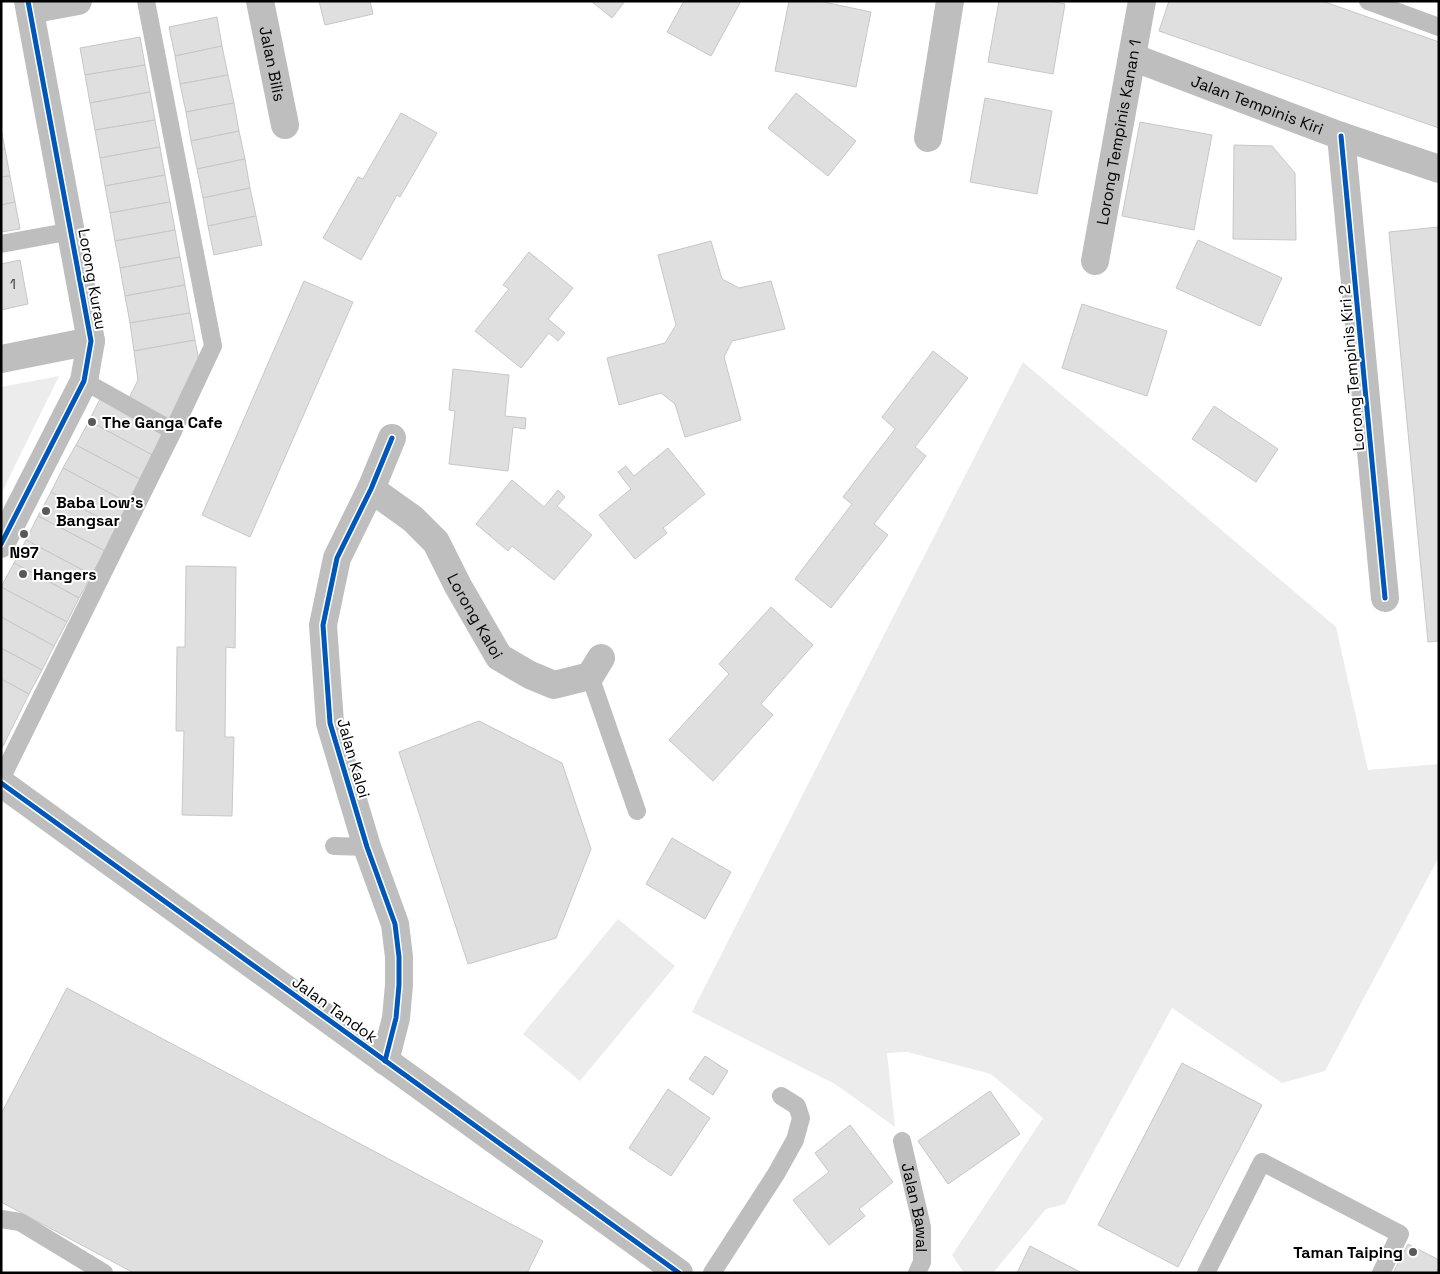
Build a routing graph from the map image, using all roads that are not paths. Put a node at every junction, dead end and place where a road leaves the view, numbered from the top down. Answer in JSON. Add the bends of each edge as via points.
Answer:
{"nodes":[{"id":1,"x":78,"y":1,"type":"edge"},
{"id":2,"x":146,"y":1,"type":"edge"},
{"id":3,"x":260,"y":1,"type":"edge"},
{"id":4,"x":950,"y":1,"type":"edge"},
{"id":5,"x":1142,"y":1,"type":"edge"},
{"id":6,"x":1368,"y":1,"type":"edge"},
{"id":7,"x":29,"y":6,"type":"edge"},
{"id":8,"x":1439,"y":27,"type":"edge"},
{"id":9,"x":1132,"y":57,"type":"junction"},
{"id":10,"x":286,"y":125,"type":"dead end"},
{"id":11,"x":1341,"y":136,"type":"junction"},
{"id":12,"x":928,"y":138,"type":"dead end"},
{"id":13,"x":1439,"y":169,"type":"edge"},
{"id":14,"x":72,"y":231,"type":"junction"},
{"id":15,"x":1,"y":244,"type":"edge"},
{"id":16,"x":1095,"y":262,"type":"dead end"},
{"id":17,"x":91,"y":341,"type":"junction"},
{"id":18,"x":1,"y":359,"type":"edge"},
{"id":19,"x":84,"y":381,"type":"junction"},
{"id":20,"x":173,"y":431,"type":"junction"},
{"id":21,"x":392,"y":438,"type":"dead end"},
{"id":22,"x":371,"y":489,"type":"junction"},
{"id":23,"x":1,"y":544,"type":"edge"},
{"id":24,"x":1385,"y":598,"type":"dead end"},
{"id":25,"x":595,"y":667,"type":"joint"},
{"id":26,"x":1,"y":779,"type":"edge"},
{"id":27,"x":1,"y":783,"type":"edge"},
{"id":28,"x":637,"y":811,"type":"dead end"},
{"id":29,"x":334,"y":846,"type":"dead end"},
{"id":30,"x":367,"y":847,"type":"junction"},
{"id":31,"x":385,"y":1061,"type":"junction"},
{"id":32,"x":781,"y":1096,"type":"dead end"},
{"id":33,"x":902,"y":1141,"type":"dead end"},
{"id":34,"x":1,"y":1219,"type":"edge"},
{"id":35,"x":104,"y":1273,"type":"edge"},
{"id":36,"x":679,"y":1273,"type":"edge"},
{"id":37,"x":712,"y":1273,"type":"edge"},
{"id":38,"x":917,"y":1273,"type":"edge"},
{"id":39,"x":1206,"y":1273,"type":"edge"},
{"id":40,"x":1381,"y":1273,"type":"edge"}],
"edges":[{"from":1,"to":7,"type":"street"},
{"from":2,"to":20,"type":"lane","via":[[214,346]]},
{"from":3,"to":10,"type":"street","name":"Jalan Bilis"},
{"from":4,"to":12,"type":"street"},
{"from":5,"to":9,"type":"street","name":"Lorong Tempinis Kanan 1"},
{"from":6,"to":8,"type":"lane"},
{"from":7,"to":14,"type":"street","name":"Lorong Kurau"},
{"from":9,"to":11,"type":"street","name":"Jalan Tempinis Kiri"},
{"from":9,"to":16,"type":"street","name":"Lorong Tempinis Kanan 1"},
{"from":11,"to":13,"type":"street","name":"Jalan Tempinis Kiri"},
{"from":11,"to":24,"type":"street","name":"Lorong Tempinis Kiri 2"},
{"from":14,"to":15,"type":"lane"},
{"from":14,"to":17,"type":"street","name":"Lorong Kurau"},
{"from":17,"to":18,"type":"street"},
{"from":17,"to":19,"type":"street","name":"Lorong Kurau"},
{"from":19,"to":20,"type":"lane"},
{"from":19,"to":23,"type":"street","name":"Lorong Kurau"},
{"from":20,"to":26,"type":"lane"},
{"from":21,"to":22,"type":"street","name":"Jalan Kaloi"},
{"from":22,"to":25,"type":"street","name":"Lorong Kaloi","via":[[413,519],[436,542],[499,656],[554,685]]},
{"from":22,"to":30,"type":"street","name":"Jalan Kaloi","via":[[337,558],[323,624],[330,723]]},
{"from":25,"to":28,"type":"lane"},
{"from":27,"to":31,"type":"street","name":"Jalan Tandok"},
{"from":29,"to":30,"type":"lane"},
{"from":30,"to":31,"type":"street","name":"Jalan Kaloi","via":[[395,924],[399,958],[396,1018]]},
{"from":31,"to":36,"type":"street","name":"Jalan Tandok"},
{"from":32,"to":37,"type":"lane","via":[[797,1106],[801,1118],[795,1140]]},
{"from":33,"to":38,"type":"lane","name":"Jalan Bawal","via":[[922,1227],[922,1262]]},
{"from":34,"to":35,"type":"lane","via":[[20,1222]]},
{"from":39,"to":40,"type":"lane","via":[[1262,1162],[1400,1234]]}]}
